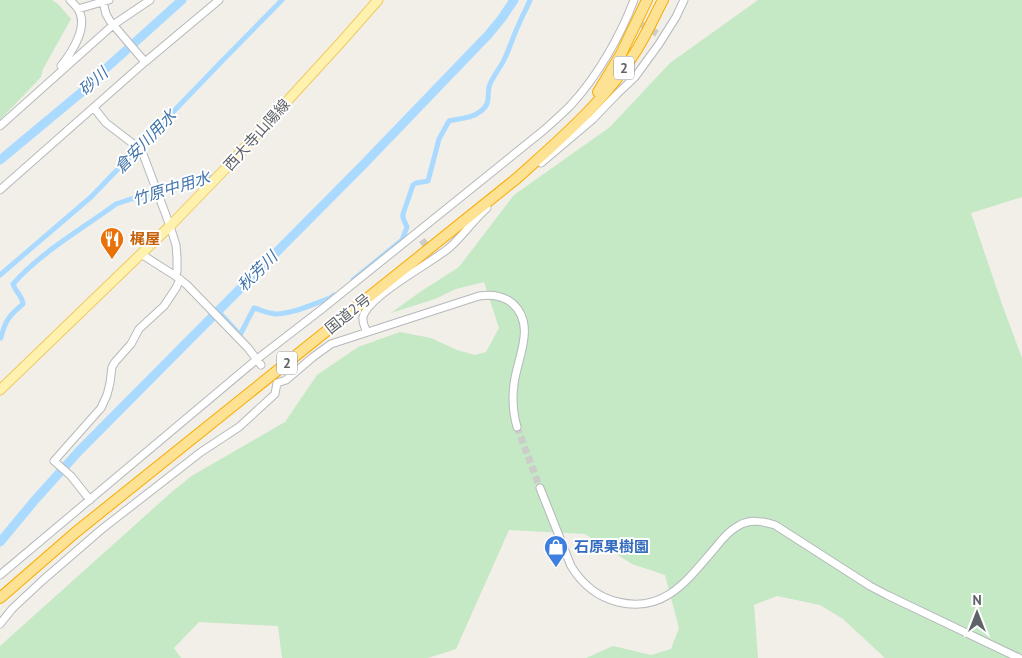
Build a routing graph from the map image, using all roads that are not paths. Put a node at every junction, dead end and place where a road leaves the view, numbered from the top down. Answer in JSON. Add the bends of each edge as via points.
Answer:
{"nodes":[{"id":1,"x":70,"y":0,"type":"edge"},
{"id":2,"x":150,"y":0,"type":"edge"},
{"id":3,"x":219,"y":0,"type":"edge"},
{"id":4,"x":378,"y":0,"type":"edge"},
{"id":5,"x":634,"y":0,"type":"edge"},
{"id":6,"x":647,"y":0,"type":"edge"},
{"id":7,"x":663,"y":0,"type":"edge"},
{"id":8,"x":669,"y":0,"type":"edge"},
{"id":9,"x":684,"y":0,"type":"edge"},
{"id":10,"x":106,"y":1,"type":"edge"},
{"id":11,"x":78,"y":9,"type":"junction"},
{"id":12,"x":114,"y":26,"type":"junction"},
{"id":13,"x":635,"y":52,"type":"junction"},
{"id":14,"x":145,"y":62,"type":"junction"},
{"id":15,"x":61,"y":66,"type":"dead end"},
{"id":16,"x":94,"y":108,"type":"junction"},
{"id":17,"x":0,"y":126,"type":"edge"},
{"id":18,"x":573,"y":128,"type":"junction"},
{"id":19,"x":0,"y":190,"type":"edge"},
{"id":20,"x":170,"y":226,"type":"junction"},
{"id":21,"x":417,"y":232,"type":"junction"},
{"id":22,"x":422,"y":240,"type":"tunnel mouth"},
{"id":23,"x":141,"y":254,"type":"junction"},
{"id":24,"x":177,"y":277,"type":"junction"},
{"id":25,"x":367,"y":332,"type":"junction"},
{"id":26,"x":259,"y":363,"type":"junction"},
{"id":27,"x":0,"y":390,"type":"edge"},
{"id":28,"x":517,"y":427,"type":"tunnel mouth"},
{"id":29,"x":540,"y":488,"type":"tunnel mouth"},
{"id":30,"x":90,"y":500,"type":"junction"},
{"id":31,"x":0,"y":575,"type":"edge"},
{"id":32,"x":0,"y":598,"type":"edge"},
{"id":33,"x":0,"y":624,"type":"edge"},
{"id":34,"x":1019,"y":658,"type":"edge"}],
"edges":[{"from":1,"to":11,"type":"street"},
{"from":2,"to":12,"type":"street"},
{"from":3,"to":14,"type":"street"},
{"from":4,"to":20,"type":"main road","name":"西大寺山陽線","via":[[228,168]]},
{"from":5,"to":21,"type":"street","via":[[630,18],[570,106]]},
{"from":6,"to":18,"type":"highway","via":[[601,89]]},
{"from":7,"to":13,"type":"highway","name":"国道2号","number":"2"},
{"from":8,"to":13,"type":"highway","via":[[643,46]]},
{"from":9,"to":25,"type":"street","via":[[635,77],[593,118],[484,210],[462,236],[371,304],[362,321]]},
{"from":10,"to":11,"type":"street"},
{"from":10,"to":12,"type":"street","via":[[106,14]]},
{"from":11,"to":15,"type":"street","via":[[82,25]]},
{"from":12,"to":14,"type":"street"},
{"from":12,"to":17,"type":"street"},
{"from":13,"to":18,"type":"highway","name":"国道2号","number":"2"},
{"from":14,"to":16,"type":"street"},
{"from":16,"to":19,"type":"street"},
{"from":16,"to":20,"type":"street","via":[[106,123],[140,149]]},
{"from":18,"to":32,"type":"highway","name":"国道2号","number":"2","via":[[516,179],[76,532]]},
{"from":20,"to":23,"type":"main road","name":"西大寺山陽線"},
{"from":20,"to":24,"type":"street","via":[[176,245]]},
{"from":21,"to":22,"type":"street"},
{"from":21,"to":26,"type":"street"},
{"from":23,"to":24,"type":"street"},
{"from":23,"to":27,"type":"main road","name":"西大寺山陽線"},
{"from":24,"to":26,"type":"street"},
{"from":24,"to":30,"type":"street","via":[[176,288],[164,306],[139,330],[114,362],[101,408],[54,461]]},
{"from":25,"to":28,"type":"street","via":[[479,296],[495,295],[509,301],[520,312],[525,326],[513,393]]},
{"from":25,"to":33,"type":"street","via":[[331,344],[286,380],[275,381],[275,394],[240,427],[202,452],[102,530],[43,580]]},
{"from":26,"to":30,"type":"street"},
{"from":29,"to":34,"type":"street","via":[[571,566],[588,587],[612,600],[644,604],[667,596],[686,582],[736,526],[764,522],[775,525],[879,590]]},
{"from":30,"to":31,"type":"street"}]}
